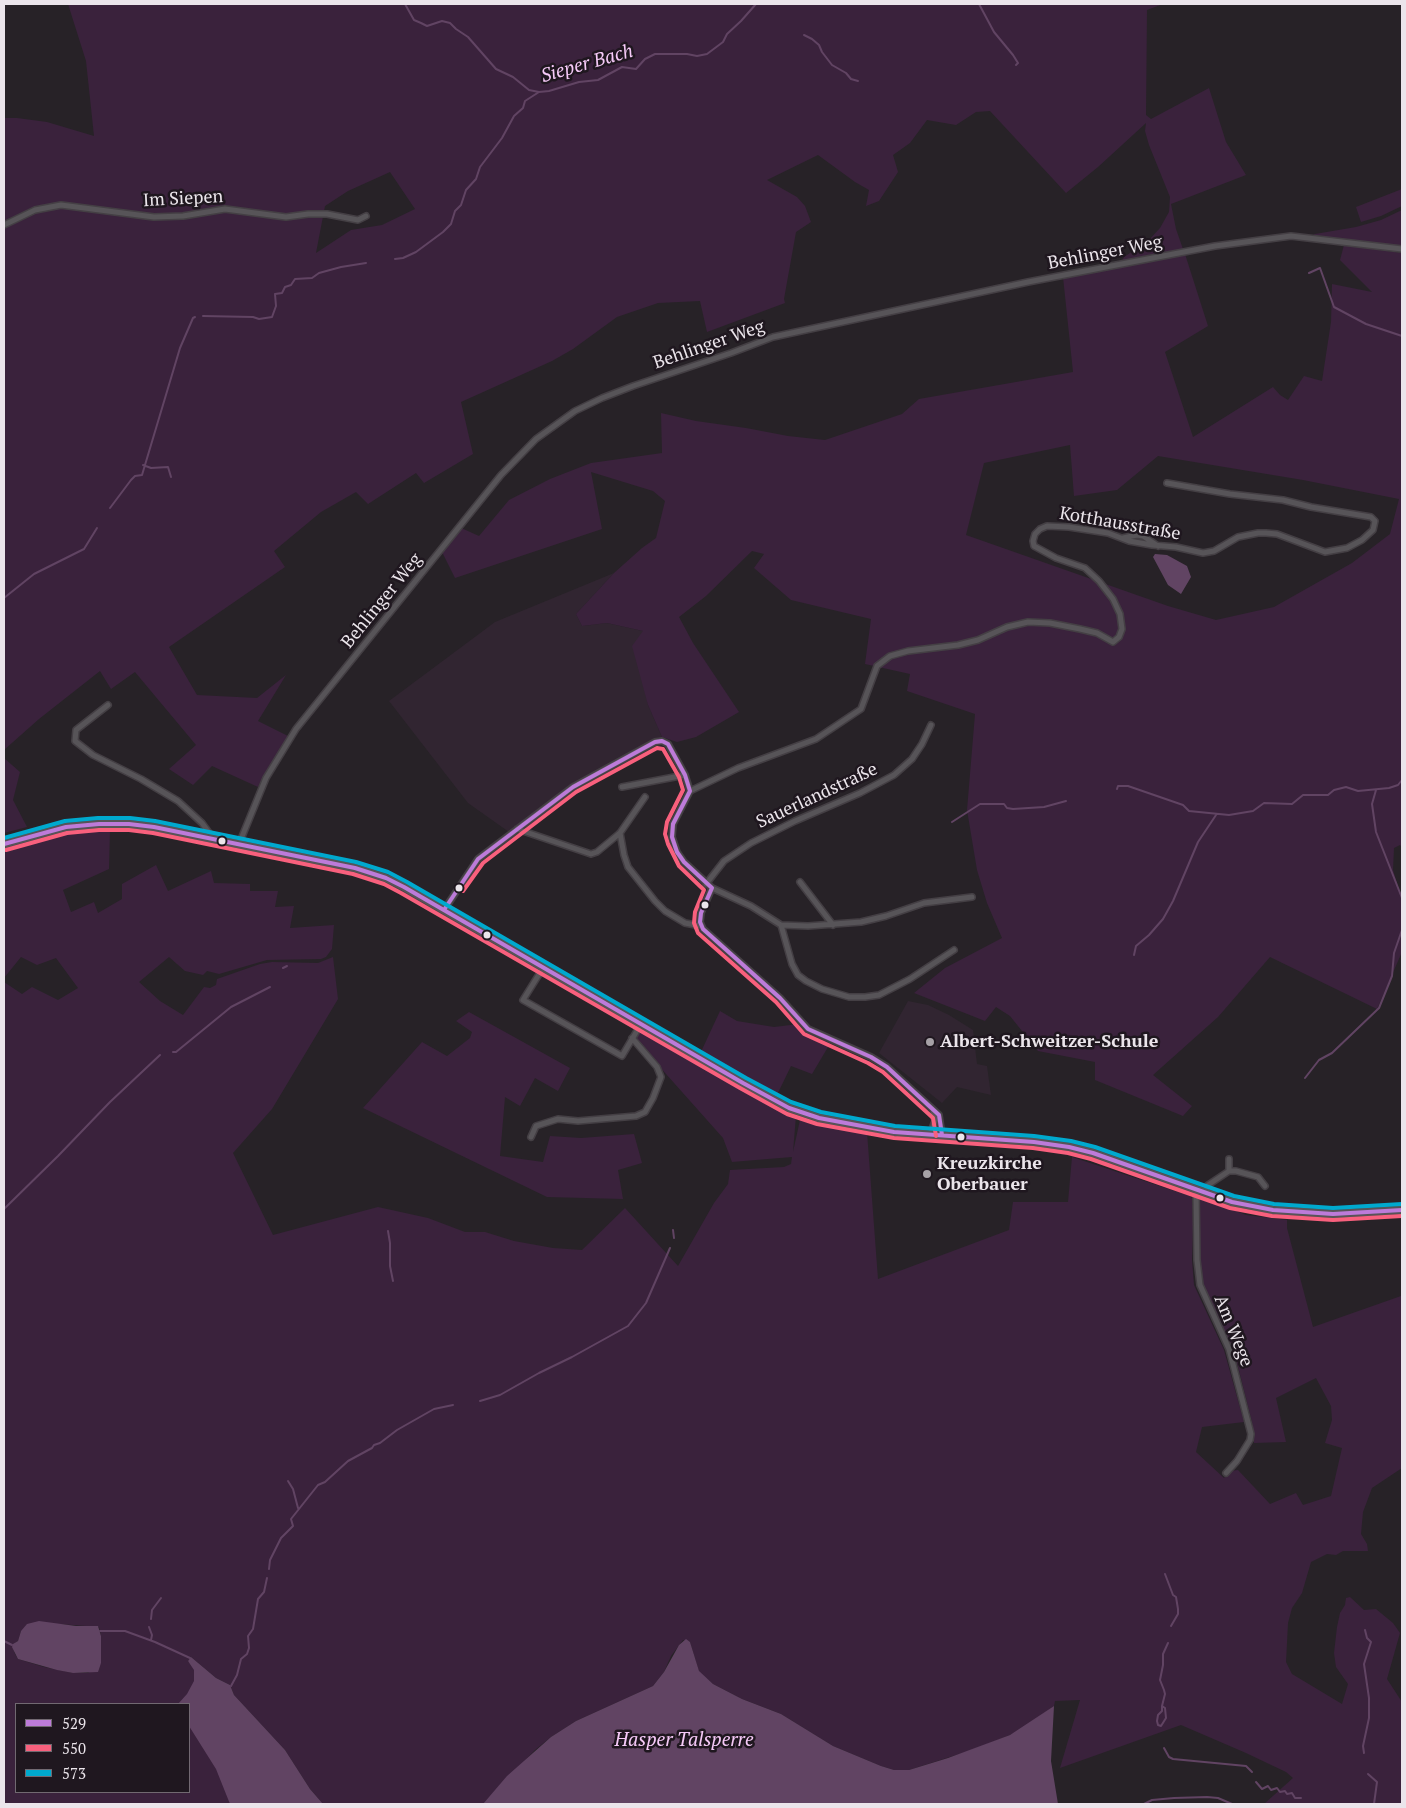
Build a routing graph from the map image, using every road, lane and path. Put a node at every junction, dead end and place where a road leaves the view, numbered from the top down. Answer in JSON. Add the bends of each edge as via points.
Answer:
{"nodes":[{"id":1,"x":366,"y":216,"type":"dead end"},
{"id":2,"x":4,"y":225,"type":"edge"},
{"id":3,"x":1402,"y":249,"type":"edge"},
{"id":4,"x":1167,"y":483,"type":"dead end"},
{"id":5,"x":108,"y":705,"type":"dead end"},
{"id":6,"x":931,"y":725,"type":"dead end"},
{"id":7,"x":685,"y":775,"type":"junction"},
{"id":8,"x":622,"y":787,"type":"dead end"},
{"id":9,"x":690,"y":791,"type":"junction"},
{"id":10,"x":645,"y":798,"type":"dead end"},
{"id":11,"x":517,"y":829,"type":"junction"},
{"id":12,"x":621,"y":834,"type":"junction"},
{"id":13,"x":209,"y":838,"type":"junction"},
{"id":14,"x":4,"y":844,"type":"edge"},
{"id":15,"x":239,"y":844,"type":"junction"},
{"id":16,"x":800,"y":882,"type":"dead end"},
{"id":17,"x":706,"y":884,"type":"junction"},
{"id":18,"x":712,"y":888,"type":"junction"},
{"id":19,"x":972,"y":897,"type":"dead end"},
{"id":20,"x":444,"y":910,"type":"junction"},
{"id":21,"x":780,"y":925,"type":"junction"},
{"id":22,"x":833,"y":925,"type":"junction"},
{"id":23,"x":701,"y":926,"type":"junction"},
{"id":24,"x":954,"y":950,"type":"dead end"},
{"id":25,"x":543,"y":968,"type":"junction"},
{"id":26,"x":640,"y":1024,"type":"junction"},
{"id":27,"x":632,"y":1038,"type":"junction"},
{"id":28,"x":932,"y":1108,"type":"junction"},
{"id":29,"x":930,"y":1134,"type":"junction"},
{"id":30,"x":942,"y":1135,"type":"junction"},
{"id":31,"x":531,"y":1137,"type":"dead end"},
{"id":32,"x":1229,"y":1159,"type":"dead end"},
{"id":33,"x":1229,"y":1170,"type":"junction"},
{"id":34,"x":1265,"y":1186,"type":"dead end"},
{"id":35,"x":1196,"y":1190,"type":"junction"},
{"id":36,"x":1205,"y":1192,"type":"junction"},
{"id":37,"x":1402,"y":1210,"type":"edge"},
{"id":38,"x":1226,"y":1473,"type":"dead end"}],
"edges":[{"from":1,"to":2,"type":"street","name":"Im Siepen","via":[[358,220],[327,214],[286,217],[225,209],[154,217],[61,205],[35,210]]},
{"from":3,"to":15,"type":"street","name":"Behlinger Weg","via":[[1291,236],[1215,246],[1028,282],[772,337],[633,386],[575,411],[536,439],[500,475],[296,729],[266,778]]},
{"from":4,"to":9,"type":"street","name":"Kotthausstraße","via":[[1283,500],[1371,517],[1375,521],[1373,530],[1362,540],[1347,548],[1325,552],[1277,534],[1258,532],[1238,537],[1214,552],[1203,553],[1158,546],[1143,536],[1122,538],[1108,533],[1047,526],[1035,534],[1034,546],[1085,568],[1113,599],[1122,629],[1113,642],[1089,631],[1028,622],[958,645],[890,656],[876,666],[861,709],[841,723],[816,739],[738,768]]},
{"from":5,"to":13,"type":"street","via":[[76,730],[75,741],[178,801],[202,823],[210,834]]},
{"from":6,"to":17,"type":"street","name":"Sauerlandstraße","via":[[912,759],[894,775],[751,844],[724,861]]},
{"from":7,"to":8,"type":"street"},
{"from":7,"to":9,"type":"street"},
{"from":7,"to":11,"type":"street","via":[[668,744],[654,742],[573,787]]},
{"from":9,"to":17,"type":"street","via":[[673,824],[672,837],[684,862]]},
{"from":10,"to":12,"type":"street"},
{"from":11,"to":12,"type":"street","via":[[591,854]]},
{"from":11,"to":20,"type":"street","via":[[478,859]]},
{"from":12,"to":23,"type":"street","via":[[628,867],[655,901],[685,923]]},
{"from":13,"to":14,"type":"main road","via":[[139,825],[104,824],[66,827]]},
{"from":13,"to":15,"type":"main road"},
{"from":15,"to":20,"type":"main road","via":[[366,871],[404,887]]},
{"from":16,"to":22,"type":"street"},
{"from":17,"to":18,"type":"street"},
{"from":18,"to":21,"type":"street","via":[[751,906]]},
{"from":18,"to":23,"type":"street","via":[[700,912]]},
{"from":19,"to":22,"type":"street","via":[[924,903],[874,919]]},
{"from":20,"to":25,"type":"main road"},
{"from":21,"to":22,"type":"street"},
{"from":21,"to":24,"type":"street","via":[[798,975],[822,989],[849,997],[888,991]]},
{"from":23,"to":28,"type":"street","via":[[780,998],[808,1029],[887,1067]]},
{"from":25,"to":26,"type":"main road"},
{"from":25,"to":27,"type":"street","via":[[523,1000],[622,1056]]},
{"from":26,"to":27,"type":"street"},
{"from":26,"to":29,"type":"main road","via":[[789,1108],[837,1122],[894,1132]]},
{"from":27,"to":31,"type":"street","via":[[657,1067],[661,1077],[645,1112],[636,1116],[578,1121],[558,1119],[536,1126]]},
{"from":28,"to":29,"type":"street","via":[[935,1121]]},
{"from":28,"to":30,"type":"street","via":[[940,1118]]},
{"from":29,"to":30,"type":"main road"},
{"from":30,"to":35,"type":"main road","via":[[1069,1147]]},
{"from":32,"to":33,"type":"street"},
{"from":33,"to":34,"type":"street","via":[[1258,1177]]},
{"from":33,"to":36,"type":"street","via":[[1208,1184]]},
{"from":35,"to":36,"type":"main road"},
{"from":35,"to":38,"type":"street","name":"Am Wege","via":[[1200,1285],[1229,1349],[1251,1434],[1237,1461]]},
{"from":36,"to":37,"type":"main road","via":[[1247,1206],[1311,1214]]}]}
